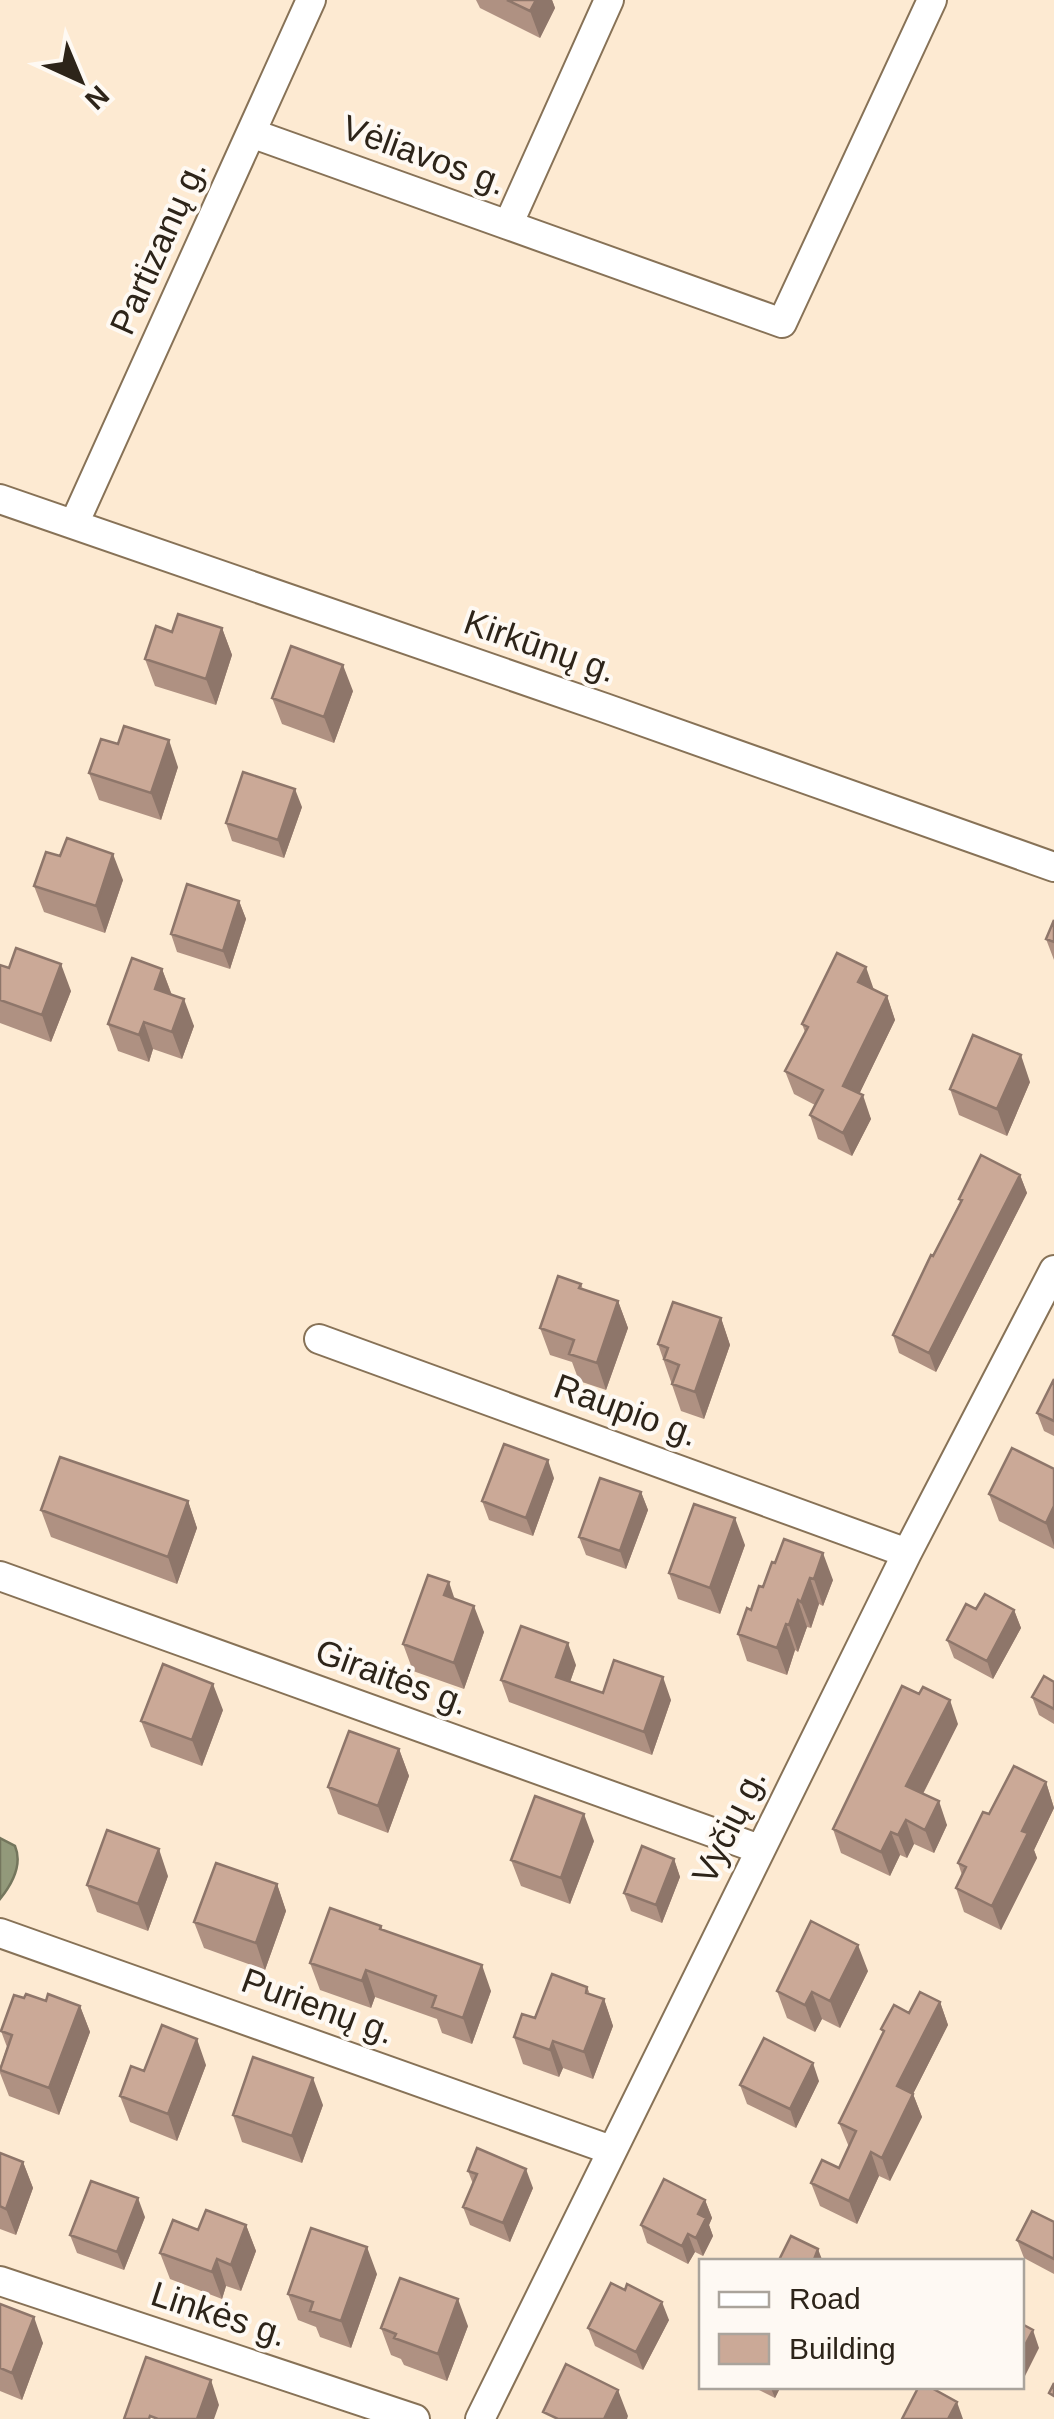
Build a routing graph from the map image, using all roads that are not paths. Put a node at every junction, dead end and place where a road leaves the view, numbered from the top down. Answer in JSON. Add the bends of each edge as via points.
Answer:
{"nodes":[{"id":1,"x":311,"y":0,"type":"edge"},
{"id":2,"x":609,"y":0,"type":"edge"},
{"id":3,"x":932,"y":0,"type":"edge"},
{"id":4,"x":251,"y":133,"type":"junction"},
{"id":5,"x":508,"y":225,"type":"junction"},
{"id":6,"x":0,"y":498,"type":"edge"},
{"id":7,"x":74,"y":524,"type":"junction"},
{"id":8,"x":1054,"y":868,"type":"edge"},
{"id":9,"x":1054,"y":1270,"type":"edge"},
{"id":10,"x":319,"y":1339,"type":"dead end"},
{"id":11,"x":907,"y":1552,"type":"junction"},
{"id":12,"x":0,"y":1576,"type":"edge"},
{"id":13,"x":759,"y":1849,"type":"junction"},
{"id":14,"x":0,"y":1933,"type":"edge"},
{"id":15,"x":611,"y":2150,"type":"junction"},
{"id":16,"x":0,"y":2281,"type":"edge"},
{"id":17,"x":415,"y":2419,"type":"edge"},
{"id":18,"x":480,"y":2419,"type":"edge"}],
"edges":[{"from":1,"to":4,"type":"street","name":"Partizanų g."},
{"from":2,"to":5,"type":"street","name":"Vėliavos g."},
{"from":3,"to":5,"type":"street","via":[[782,323]]},
{"from":4,"to":5,"type":"street","name":"Vėliavos g."},
{"from":4,"to":7,"type":"street","name":"Partizanų g."},
{"from":6,"to":7,"type":"street","name":"Kirkūnų g."},
{"from":7,"to":8,"type":"street","name":"Kirkūnų g."},
{"from":9,"to":11,"type":"street","name":"Vyčių g."},
{"from":10,"to":11,"type":"street","name":"Raupio g."},
{"from":11,"to":13,"type":"street","name":"Vyčių g."},
{"from":12,"to":13,"type":"street","name":"Giraitės g."},
{"from":13,"to":15,"type":"street","name":"Vyčių g."},
{"from":14,"to":15,"type":"street","name":"Purienų g."},
{"from":15,"to":18,"type":"street","name":"Vyčių g."},
{"from":16,"to":17,"type":"street","name":"Linkės g."}]}
